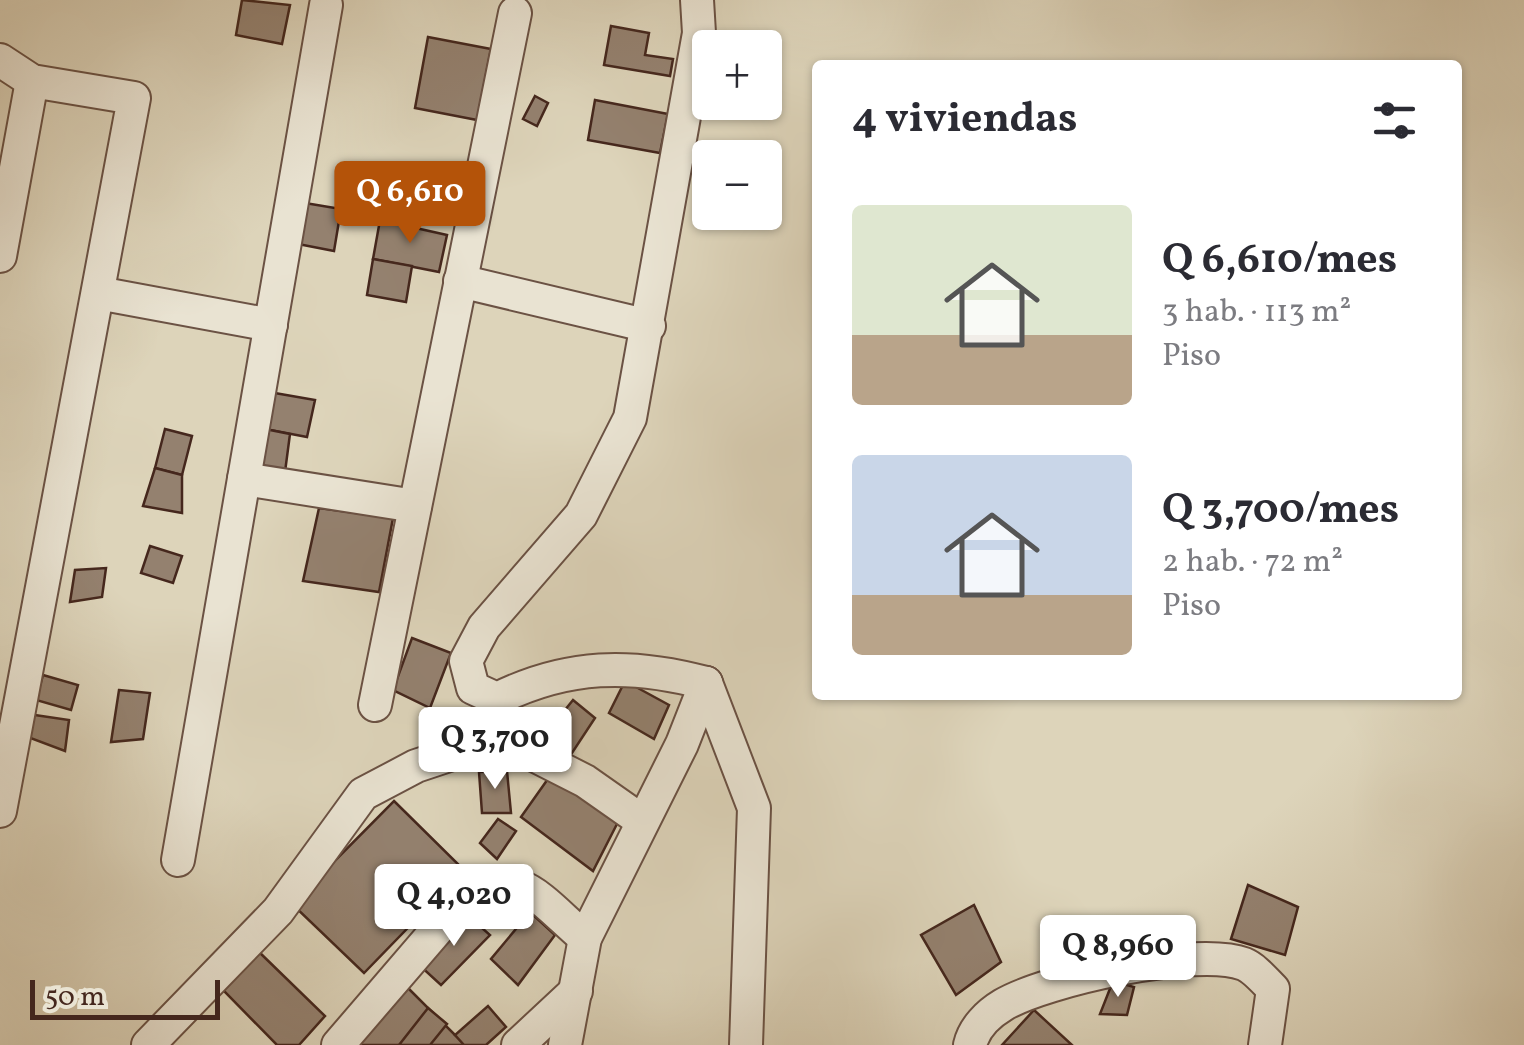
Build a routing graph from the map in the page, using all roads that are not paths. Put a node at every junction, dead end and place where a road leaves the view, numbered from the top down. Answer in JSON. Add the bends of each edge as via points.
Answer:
{"nodes":[{"id":1,"x":698,"y":0,"type":"edge"},
{"id":2,"x":326,"y":5,"type":"dead end"},
{"id":3,"x":515,"y":13,"type":"dead end"},
{"id":4,"x":0,"y":60,"type":"edge"},
{"id":5,"x":32,"y":81,"type":"junction"},
{"id":6,"x":0,"y":256,"type":"edge"},
{"id":7,"x":460,"y":282,"type":"junction"},
{"id":8,"x":98,"y":293,"type":"junction"},
{"id":9,"x":271,"y":325,"type":"junction"},
{"id":10,"x":649,"y":326,"type":"junction"},
{"id":11,"x":244,"y":479,"type":"junction"},
{"id":12,"x":415,"y":506,"type":"junction"},
{"id":13,"x":706,"y":683,"type":"junction"},
{"id":14,"x":375,"y":705,"type":"dead end"},
{"id":15,"x":0,"y":812,"type":"edge"},
{"id":16,"x":642,"y":821,"type":"junction"},
{"id":17,"x":178,"y":860,"type":"dead end"},
{"id":18,"x":585,"y":938,"type":"junction"},
{"id":19,"x":576,"y":991,"type":"junction"},
{"id":20,"x":148,"y":1045,"type":"edge"},
{"id":21,"x":338,"y":1045,"type":"edge"},
{"id":22,"x":518,"y":1045,"type":"edge"},
{"id":23,"x":565,"y":1045,"type":"edge"},
{"id":24,"x":746,"y":1045,"type":"edge"},
{"id":25,"x":970,"y":1045,"type":"edge"},
{"id":26,"x":1265,"y":1045,"type":"edge"}],
"edges":[{"from":1,"to":10,"type":"street","via":[[699,33]]},
{"from":2,"to":9,"type":"street"},
{"from":3,"to":7,"type":"street"},
{"from":4,"to":5,"type":"street"},
{"from":5,"to":6,"type":"street"},
{"from":5,"to":8,"type":"street","via":[[134,98]]},
{"from":7,"to":10,"type":"street"},
{"from":7,"to":12,"type":"street"},
{"from":8,"to":9,"type":"street"},
{"from":8,"to":15,"type":"street"},
{"from":9,"to":11,"type":"street"},
{"from":10,"to":13,"type":"street","via":[[630,418],[580,515],[484,626],[466,661],[473,688],[497,700],[532,682],[590,670],[653,668]]},
{"from":11,"to":12,"type":"street"},
{"from":11,"to":17,"type":"street"},
{"from":12,"to":14,"type":"street"},
{"from":13,"to":16,"type":"street"},
{"from":13,"to":24,"type":"street","via":[[754,808]]},
{"from":16,"to":18,"type":"street"},
{"from":16,"to":20,"type":"street","via":[[528,752],[464,750],[416,766],[363,794],[278,911]]},
{"from":18,"to":19,"type":"street"},
{"from":18,"to":21,"type":"street","via":[[514,880],[488,880],[466,896]]},
{"from":19,"to":22,"type":"street"},
{"from":19,"to":23,"type":"street"},
{"from":25,"to":26,"type":"street","via":[[973,1030],[1004,1004],[1107,971],[1197,958],[1245,964],[1273,988]]}]}
